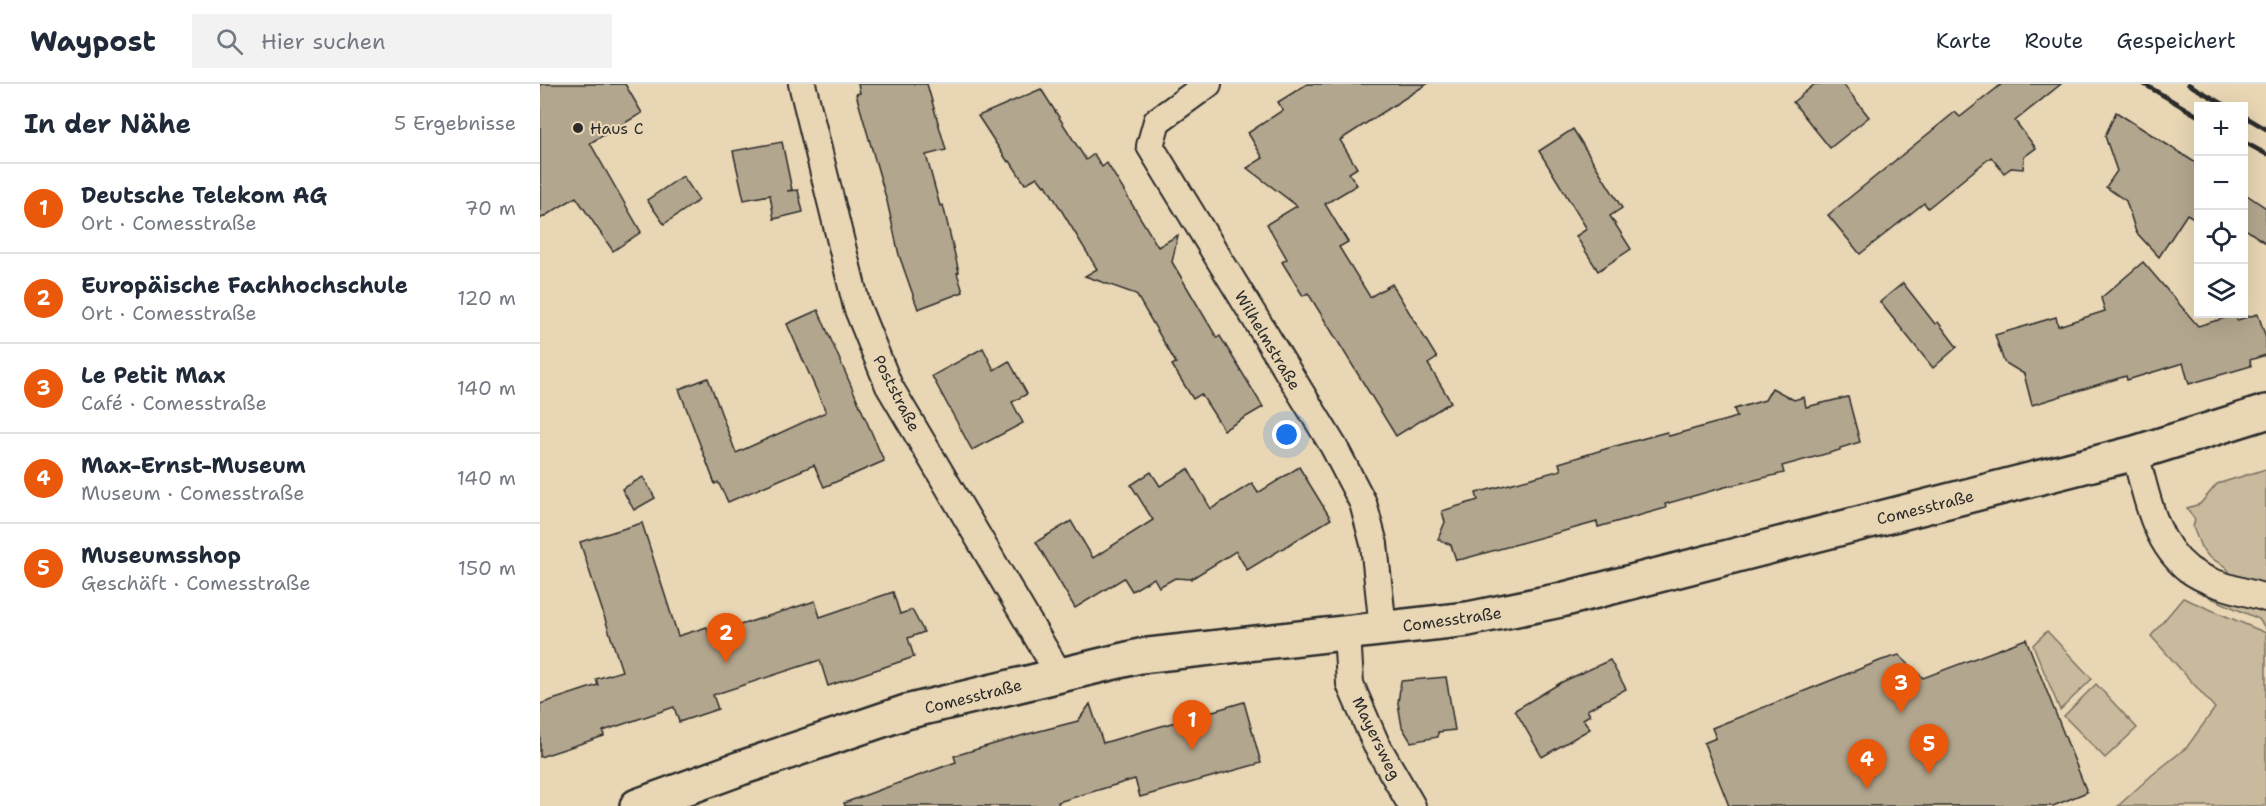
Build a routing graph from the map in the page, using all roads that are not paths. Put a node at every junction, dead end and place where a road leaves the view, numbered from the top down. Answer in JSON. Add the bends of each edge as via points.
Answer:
{"nodes":[{"id":1,"x":801,"y":84,"type":"edge"},
{"id":2,"x":1208,"y":84,"type":"edge"},
{"id":3,"x":2266,"y":412,"type":"edge"},
{"id":4,"x":2135,"y":453,"type":"junction"},
{"id":5,"x":2266,"y":598,"type":"edge"},
{"id":6,"x":1383,"y":629,"type":"junction"},
{"id":7,"x":1347,"y":632,"type":"junction"},
{"id":8,"x":1059,"y":674,"type":"junction"},
{"id":9,"x":637,"y":806,"type":"edge"},
{"id":10,"x":1412,"y":806,"type":"edge"}],
"edges":[{"from":1,"to":8,"type":"street","name":"Poststraße","via":[[857,307],[889,386]]},
{"from":2,"to":6,"type":"street","name":"Wilhelmstraße","via":[[1157,121],[1150,146],[1334,447],[1363,503],[1374,544]]},
{"from":3,"to":4,"type":"main road","name":"Comesstraße"},
{"from":4,"to":5,"type":"street","via":[[2152,518],[2188,569],[2208,580]]},
{"from":4,"to":6,"type":"main road","name":"Comesstraße","via":[[1561,600],[1468,619]]},
{"from":6,"to":7,"type":"main road","name":"Comesstraße"},
{"from":7,"to":8,"type":"main road","name":"Comesstraße","via":[[1140,656]]},
{"from":7,"to":10,"type":"street","name":"Mayersweg","via":[[1350,684],[1376,744]]},
{"from":8,"to":9,"type":"main road","name":"Comesstraße","via":[[906,712]]}]}
